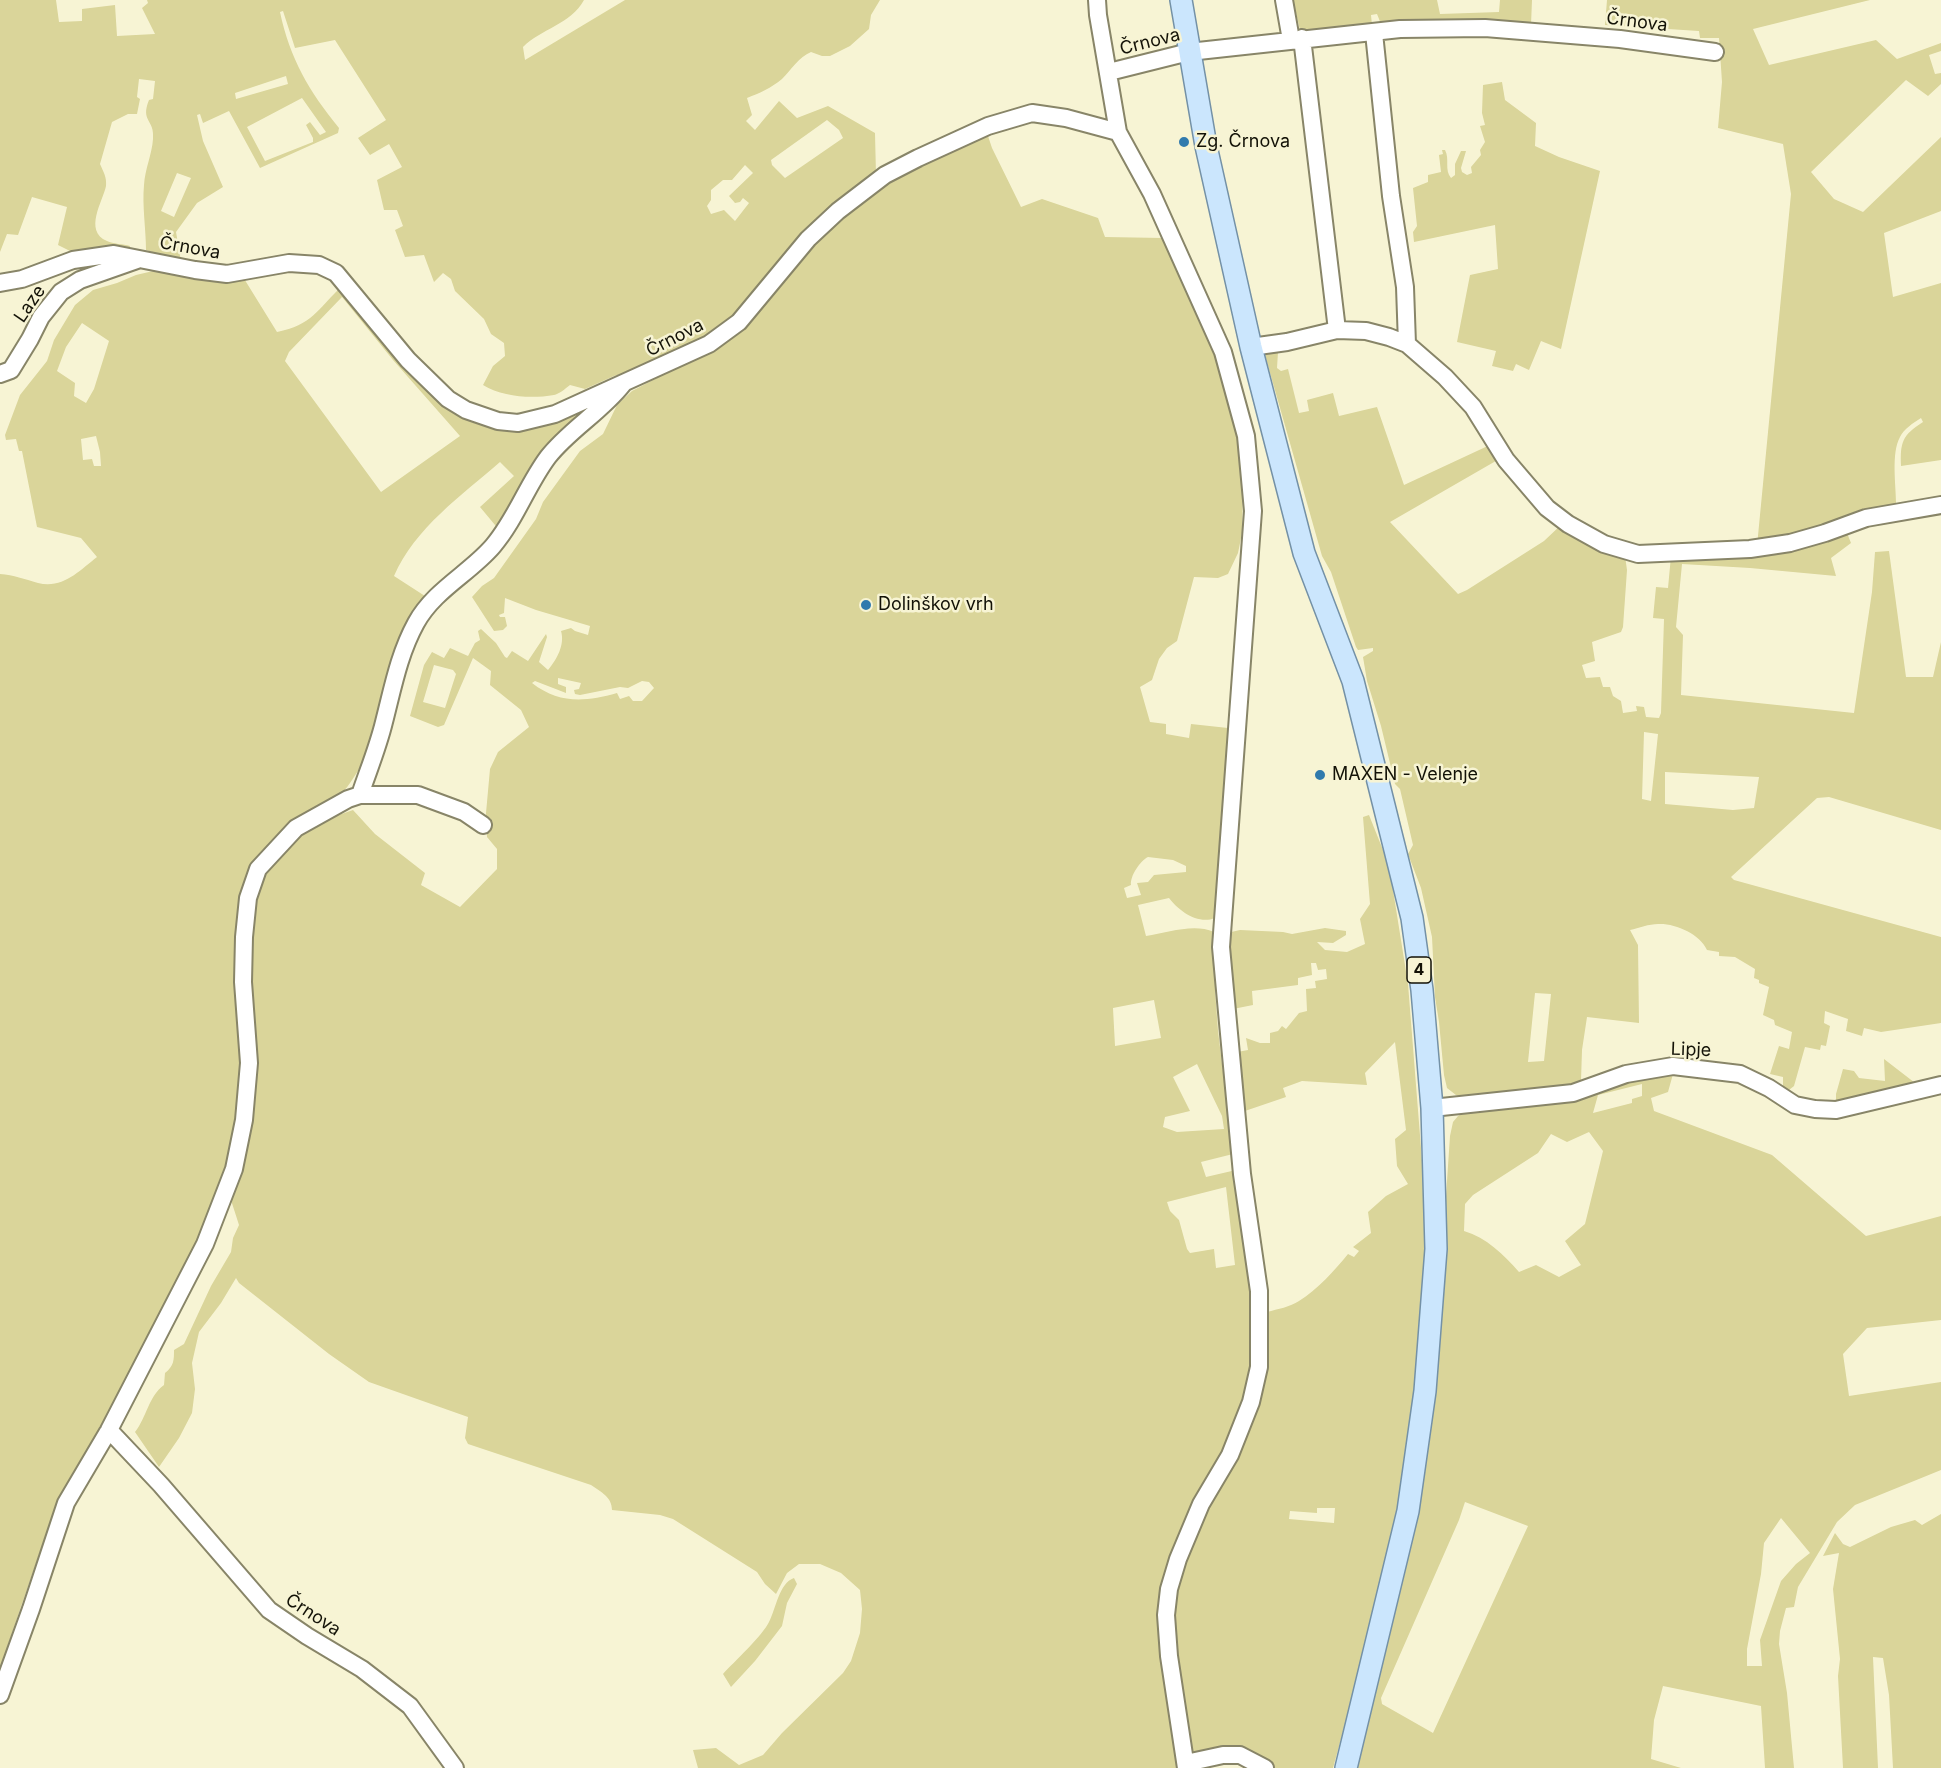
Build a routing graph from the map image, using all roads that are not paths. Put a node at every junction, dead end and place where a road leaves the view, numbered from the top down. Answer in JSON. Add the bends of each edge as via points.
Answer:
{"nodes":[{"id":1,"x":1097,"y":0,"type":"edge"},
{"id":2,"x":1181,"y":0,"type":"edge"},
{"id":3,"x":1284,"y":0,"type":"edge"},
{"id":4,"x":1374,"y":33,"type":"junction"},
{"id":5,"x":1297,"y":39,"type":"junction"},
{"id":6,"x":1189,"y":52,"type":"junction"},
{"id":7,"x":1715,"y":52,"type":"dead end"},
{"id":8,"x":1109,"y":72,"type":"junction"},
{"id":9,"x":1119,"y":132,"type":"junction"},
{"id":10,"x":140,"y":258,"type":"junction"},
{"id":11,"x":0,"y":283,"type":"edge"},
{"id":12,"x":1337,"y":330,"type":"junction"},
{"id":13,"x":1407,"y":344,"type":"junction"},
{"id":14,"x":1251,"y":346,"type":"junction"},
{"id":15,"x":0,"y":374,"type":"edge"},
{"id":16,"x":623,"y":384,"type":"junction"},
{"id":17,"x":1941,"y":505,"type":"edge"},
{"id":18,"x":360,"y":795,"type":"junction"},
{"id":19,"x":483,"y":825,"type":"dead end"},
{"id":20,"x":1941,"y":1085,"type":"edge"},
{"id":21,"x":1432,"y":1108,"type":"junction"},
{"id":22,"x":110,"y":1430,"type":"junction"},
{"id":23,"x":0,"y":1695,"type":"edge"},
{"id":24,"x":1186,"y":1766,"type":"edge"},
{"id":25,"x":454,"y":1768,"type":"edge"},
{"id":26,"x":1265,"y":1768,"type":"edge"},
{"id":27,"x":1346,"y":1768,"type":"edge"}],
"edges":[{"from":1,"to":8,"type":"street"},
{"from":2,"to":6,"type":"main road","number":"4"},
{"from":3,"to":5,"type":"street"},
{"from":4,"to":5,"type":"street","name":"Črnova"},
{"from":4,"to":7,"type":"street","name":"Črnova","via":[[1485,28],[1620,39]]},
{"from":4,"to":13,"type":"street","via":[[1405,287]]},
{"from":5,"to":6,"type":"street","name":"Črnova"},
{"from":5,"to":12,"type":"street"},
{"from":6,"to":8,"type":"street","name":"Črnova"},
{"from":6,"to":14,"type":"main road","number":"4"},
{"from":8,"to":9,"type":"street","name":"Črnova"},
{"from":9,"to":16,"type":"street","name":"Črnova","via":[[1066,117],[1032,113],[988,126],[885,175],[808,239],[734,326],[709,344]]},
{"from":9,"to":24,"type":"street","via":[[1152,194],[1223,352],[1246,436],[1253,511],[1221,947],[1242,1174],[1259,1291],[1259,1367],[1251,1402],[1230,1455],[1201,1504],[1169,1589],[1169,1656]]},
{"from":10,"to":11,"type":"street","name":"Črnova","via":[[114,254],[73,260]]},
{"from":10,"to":15,"type":"street","name":"Laze","via":[[80,280],[61,292],[41,316],[11,370]]},
{"from":10,"to":16,"type":"street","name":"Črnova","via":[[227,274],[289,263],[319,265],[336,273],[408,360],[448,399],[498,421],[518,423],[555,414]]},
{"from":12,"to":13,"type":"street","via":[[1366,331]]},
{"from":12,"to":14,"type":"street"},
{"from":13,"to":17,"type":"street","via":[[1473,407],[1506,460],[1547,508],[1604,544],[1638,554],[1750,549],[1790,543],[1866,518]]},
{"from":14,"to":21,"type":"main road","number":"4","via":[[1304,553],[1353,681],[1409,907],[1422,990]]},
{"from":16,"to":18,"type":"street","via":[[610,401],[549,455],[493,546],[439,594],[417,620],[398,662]]},
{"from":18,"to":19,"type":"street","via":[[418,795],[464,812]]},
{"from":18,"to":22,"type":"street","via":[[296,828],[258,869],[248,898],[244,937],[249,1062],[244,1120],[234,1169],[205,1244]]},
{"from":20,"to":21,"type":"street","name":"Lipje","via":[[1836,1110],[1815,1109],[1795,1105],[1740,1074],[1673,1066],[1626,1074],[1573,1093]]},
{"from":21,"to":27,"type":"main road","number":"4","via":[[1436,1249],[1425,1391],[1408,1511]]},
{"from":22,"to":23,"type":"street","via":[[66,1503]]},
{"from":22,"to":25,"type":"street","name":"Črnova","via":[[269,1610],[362,1669],[410,1706]]},
{"from":24,"to":26,"type":"street","via":[[1223,1755],[1240,1755]]}]}
